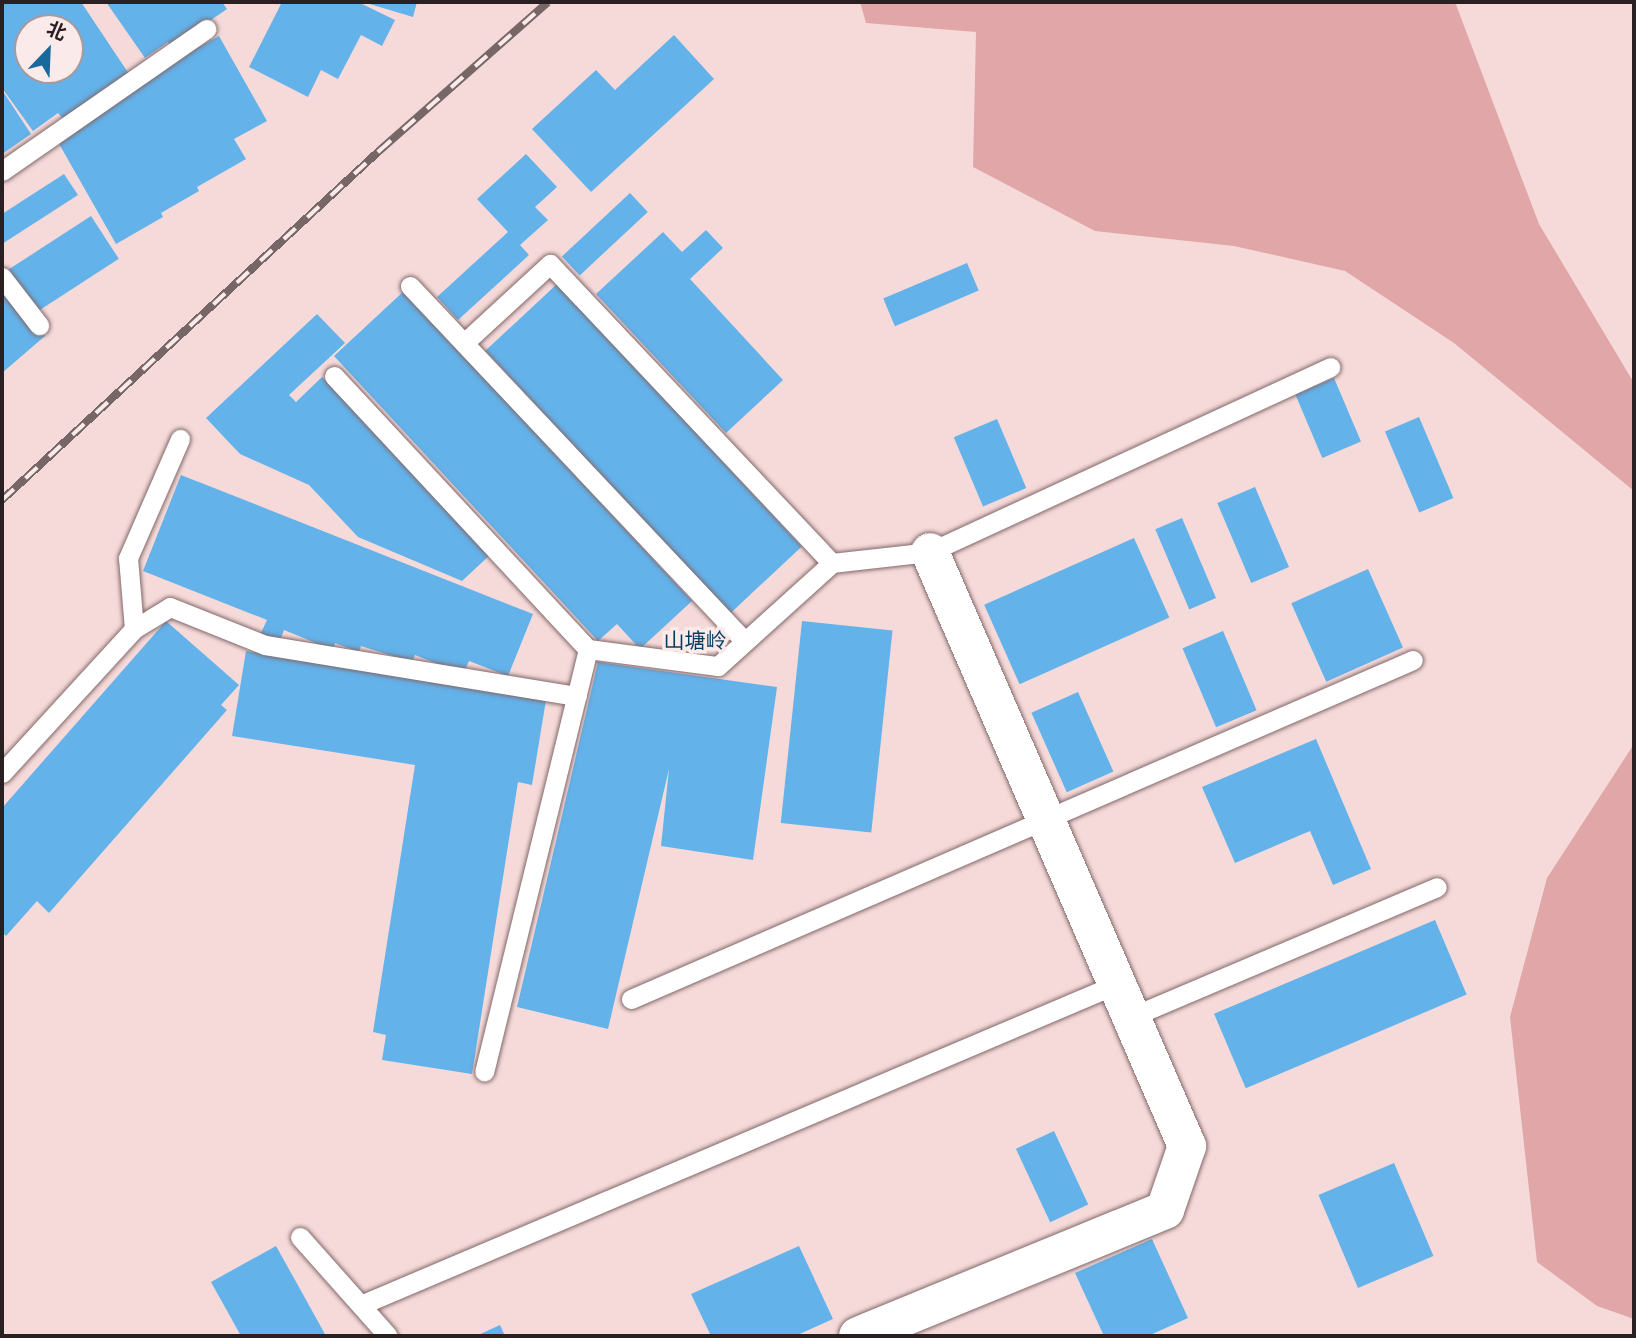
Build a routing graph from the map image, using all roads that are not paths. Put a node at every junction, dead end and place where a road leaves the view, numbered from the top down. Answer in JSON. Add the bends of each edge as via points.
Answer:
{"nodes":[{"id":1,"x":206,"y":29,"type":"dead end"},
{"id":2,"x":2,"y":171,"type":"edge"},
{"id":3,"x":2,"y":277,"type":"edge"},
{"id":4,"x":410,"y":285,"type":"dead end"},
{"id":5,"x":39,"y":325,"type":"dead end"},
{"id":6,"x":464,"y":343,"type":"junction"},
{"id":7,"x":1330,"y":367,"type":"dead end"},
{"id":8,"x":334,"y":376,"type":"dead end"},
{"id":9,"x":180,"y":439,"type":"dead end"},
{"id":10,"x":930,"y":552,"type":"junction"},
{"id":11,"x":832,"y":563,"type":"junction"},
{"id":12,"x":134,"y":629,"type":"junction"},
{"id":13,"x":744,"y":641,"type":"junction"},
{"id":14,"x":588,"y":649,"type":"junction"},
{"id":15,"x":1413,"y":660,"type":"dead end"},
{"id":16,"x":577,"y":696,"type":"junction"},
{"id":17,"x":2,"y":773,"type":"edge"},
{"id":18,"x":1045,"y":820,"type":"junction"},
{"id":19,"x":1437,"y":887,"type":"dead end"},
{"id":20,"x":631,"y":999,"type":"dead end"},
{"id":21,"x":1124,"y":1000,"type":"junction"},
{"id":22,"x":484,"y":1071,"type":"dead end"},
{"id":23,"x":300,"y":1237,"type":"dead end"},
{"id":24,"x":363,"y":1304,"type":"junction"},
{"id":25,"x":388,"y":1336,"type":"edge"},
{"id":26,"x":858,"y":1336,"type":"edge"}],
"edges":[{"from":1,"to":2,"type":"lane"},
{"from":3,"to":5,"type":"lane"},
{"from":4,"to":6,"type":"lane"},
{"from":6,"to":11,"type":"lane","via":[[550,264]]},
{"from":6,"to":13,"type":"lane"},
{"from":7,"to":10,"type":"lane"},
{"from":8,"to":14,"type":"lane"},
{"from":9,"to":12,"type":"lane","via":[[128,558]]},
{"from":10,"to":11,"type":"lane"},
{"from":10,"to":18,"type":"street"},
{"from":11,"to":13,"type":"lane"},
{"from":12,"to":16,"type":"lane","via":[[170,607],[265,645]]},
{"from":12,"to":17,"type":"lane"},
{"from":13,"to":14,"type":"lane","via":[[718,666]]},
{"from":14,"to":16,"type":"lane"},
{"from":15,"to":18,"type":"lane"},
{"from":16,"to":22,"type":"lane"},
{"from":18,"to":20,"type":"lane"},
{"from":18,"to":21,"type":"street"},
{"from":19,"to":21,"type":"lane"},
{"from":21,"to":24,"type":"lane"},
{"from":21,"to":26,"type":"street","via":[[1187,1146],[1165,1210]]},
{"from":23,"to":24,"type":"lane"},
{"from":24,"to":25,"type":"lane"}]}
